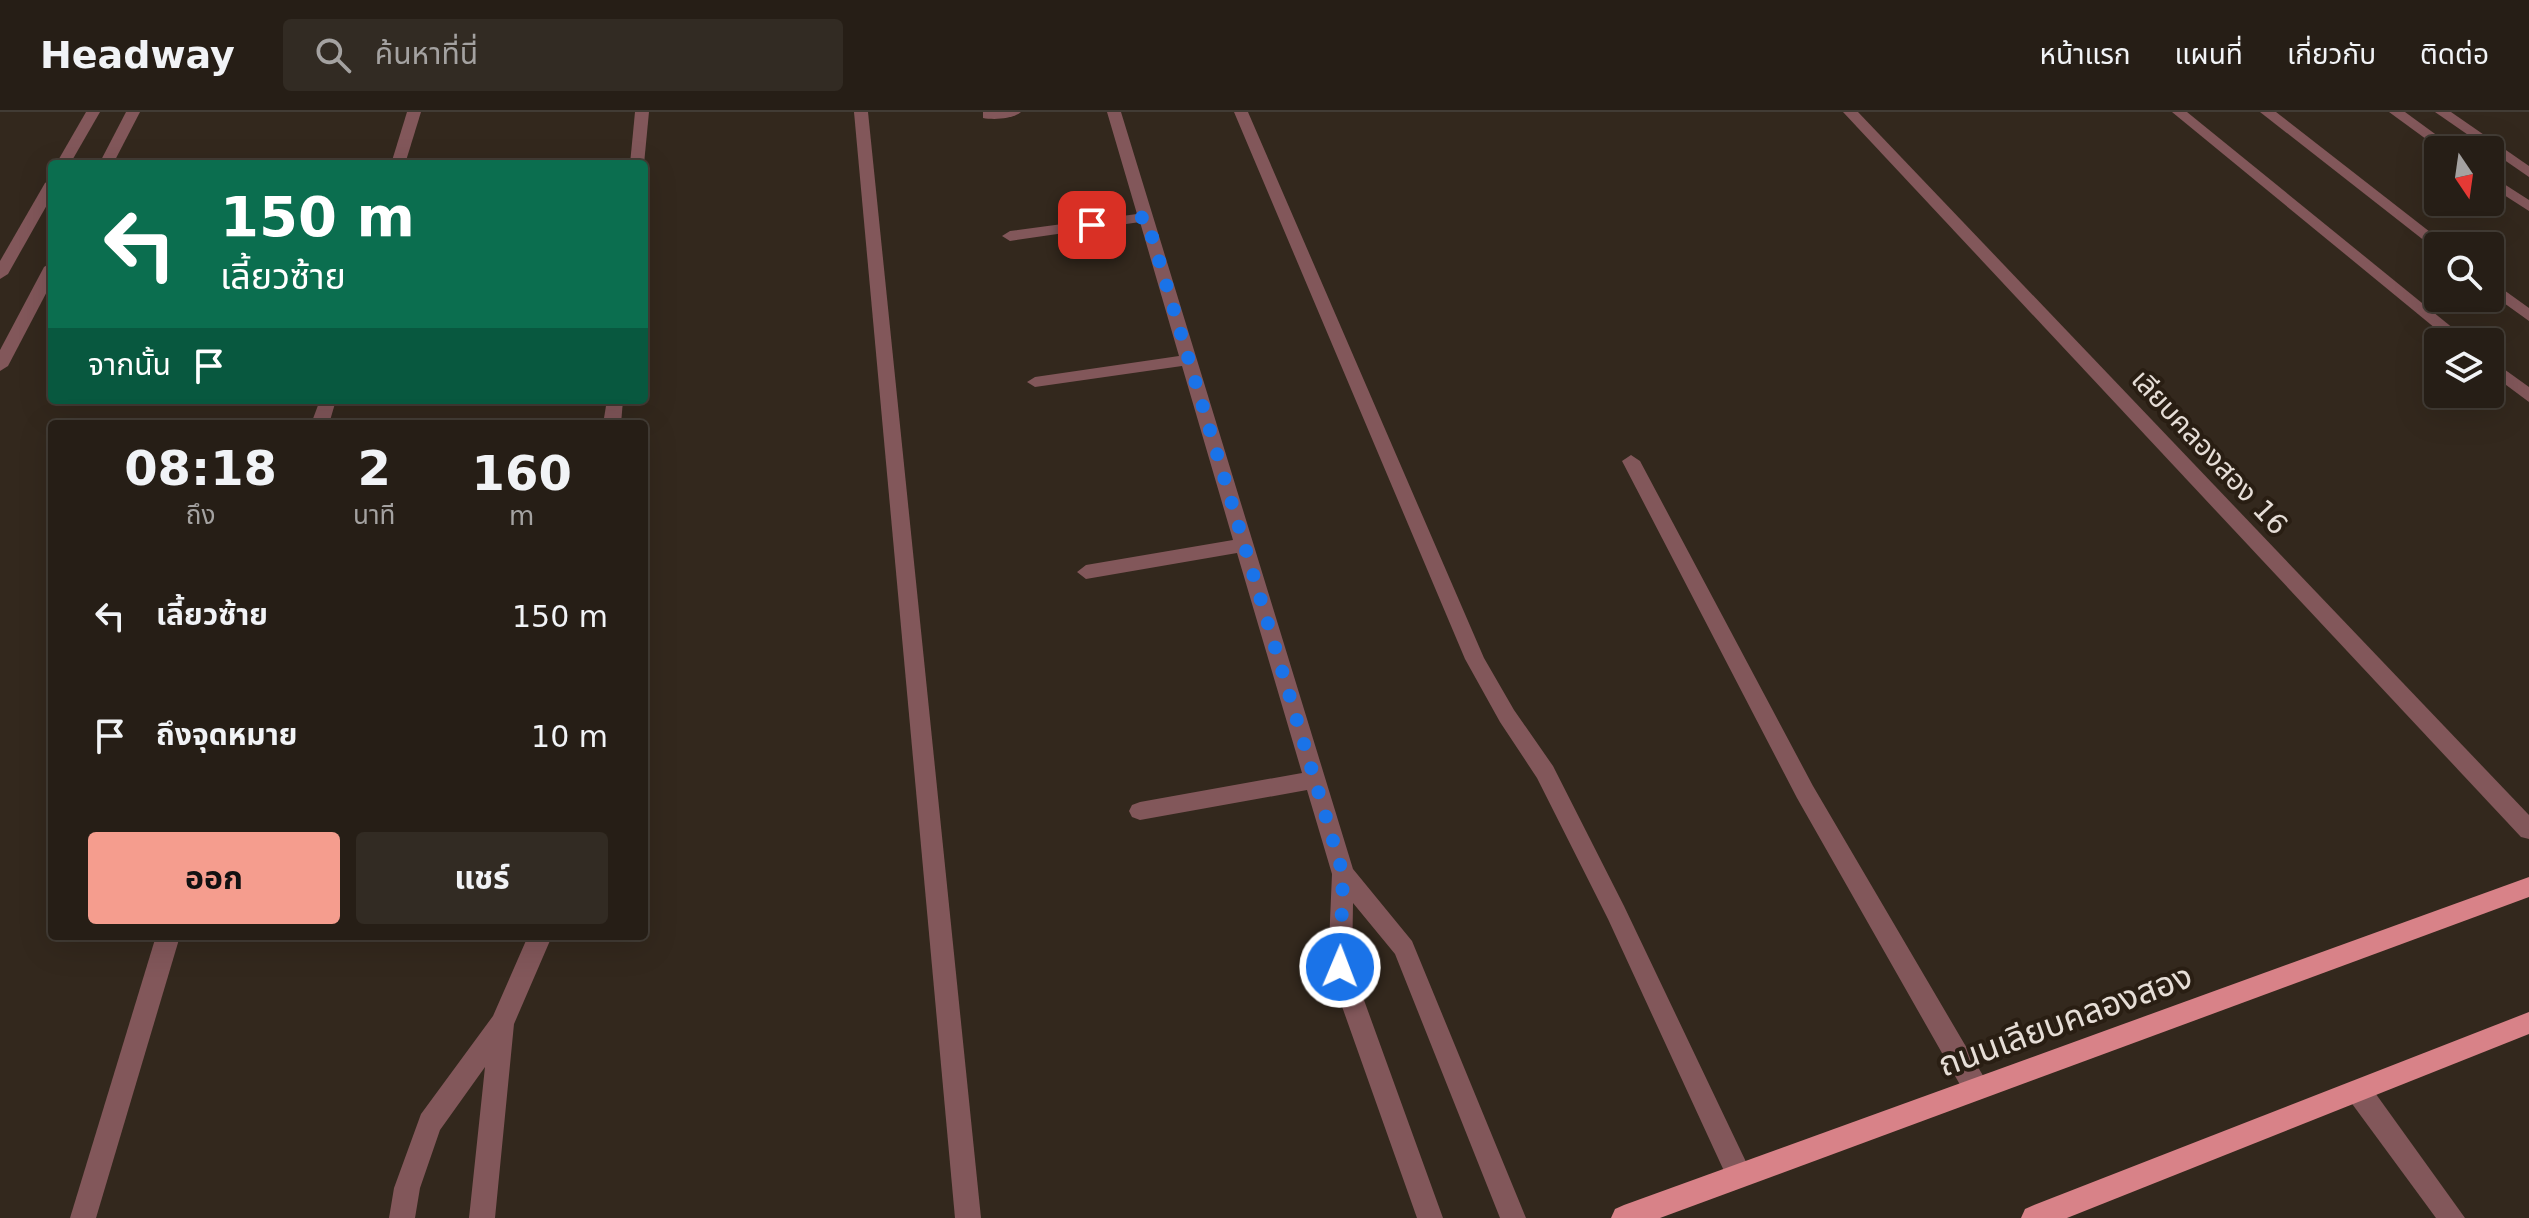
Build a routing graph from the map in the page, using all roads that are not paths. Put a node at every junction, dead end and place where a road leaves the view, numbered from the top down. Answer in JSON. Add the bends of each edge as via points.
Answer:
{"nodes":[{"id":1,"x":93,"y":112,"type":"edge"},
{"id":2,"x":133,"y":112,"type":"edge"},
{"id":3,"x":414,"y":112,"type":"edge"},
{"id":4,"x":642,"y":112,"type":"edge"},
{"id":5,"x":861,"y":112,"type":"edge"},
{"id":6,"x":1014,"y":112,"type":"edge"},
{"id":7,"x":1114,"y":112,"type":"edge"},
{"id":8,"x":1241,"y":112,"type":"edge"},
{"id":9,"x":1850,"y":112,"type":"edge"},
{"id":10,"x":2179,"y":112,"type":"edge"},
{"id":11,"x":2267,"y":112,"type":"edge"},
{"id":12,"x":2396,"y":112,"type":"edge"},
{"id":13,"x":2442,"y":112,"type":"edge"},
{"id":14,"x":988,"y":115,"type":"dead end"},
{"id":15,"x":2430,"y":136,"type":"edge"},
{"id":16,"x":65,"y":160,"type":"edge"},
{"id":17,"x":108,"y":160,"type":"edge"},
{"id":18,"x":399,"y":160,"type":"edge"},
{"id":19,"x":637,"y":160,"type":"edge"},
{"id":20,"x":2529,"y":173,"type":"edge"},
{"id":21,"x":2504,"y":189,"type":"edge"},
{"id":22,"x":48,"y":190,"type":"edge"},
{"id":23,"x":2529,"y":207,"type":"edge"},
{"id":24,"x":1146,"y":217,"type":"junction"},
{"id":25,"x":2424,"y":234,"type":"edge"},
{"id":26,"x":1010,"y":236,"type":"dead end"},
{"id":27,"x":0,"y":274,"type":"edge"},
{"id":28,"x":48,"y":275,"type":"edge"},
{"id":29,"x":2504,"y":296,"type":"edge"},
{"id":30,"x":2529,"y":316,"type":"edge"},
{"id":31,"x":2445,"y":328,"type":"edge"},
{"id":32,"x":1188,"y":360,"type":"junction"},
{"id":33,"x":0,"y":366,"type":"edge"},
{"id":34,"x":2504,"y":375,"type":"edge"},
{"id":35,"x":1035,"y":382,"type":"dead end"},
{"id":36,"x":2529,"y":396,"type":"edge"},
{"id":37,"x":1631,"y":461,"type":"dead end"},
{"id":38,"x":1244,"y":545,"type":"junction"},
{"id":39,"x":1086,"y":572,"type":"dead end"},
{"id":40,"x":1315,"y":780,"type":"junction"},
{"id":41,"x":1140,"y":811,"type":"dead end"},
{"id":42,"x":2529,"y":830,"type":"edge"},
{"id":43,"x":1343,"y":874,"type":"junction"},
{"id":44,"x":2529,"y":887,"type":"edge"},
{"id":45,"x":167,"y":940,"type":"edge"},
{"id":46,"x":538,"y":940,"type":"edge"},
{"id":47,"x":2529,"y":1023,"type":"edge"},
{"id":48,"x":502,"y":1024,"type":"junction"},
{"id":49,"x":1976,"y":1088,"type":"junction"},
{"id":50,"x":2359,"y":1092,"type":"junction"},
{"id":51,"x":1739,"y":1175,"type":"junction"},
{"id":52,"x":83,"y":1218,"type":"edge"},
{"id":53,"x":402,"y":1218,"type":"edge"},
{"id":54,"x":482,"y":1218,"type":"edge"},
{"id":55,"x":968,"y":1218,"type":"edge"},
{"id":56,"x":1430,"y":1218,"type":"edge"},
{"id":57,"x":1513,"y":1218,"type":"edge"},
{"id":58,"x":1624,"y":1218,"type":"edge"},
{"id":59,"x":2034,"y":1218,"type":"edge"},
{"id":60,"x":2452,"y":1218,"type":"edge"}],
"edges":[{"from":1,"to":16,"type":"street"},
{"from":2,"to":17,"type":"street"},
{"from":3,"to":18,"type":"street"},
{"from":4,"to":19,"type":"street"},
{"from":5,"to":55,"type":"street"},
{"from":6,"to":14,"type":"street"},
{"from":7,"to":24,"type":"street"},
{"from":8,"to":51,"type":"street","via":[[1475,659],[1545,772]]},
{"from":9,"to":42,"type":"street","name":"เลียบคลองสอง 16"},
{"from":10,"to":31,"type":"street"},
{"from":11,"to":25,"type":"street"},
{"from":12,"to":15,"type":"street"},
{"from":13,"to":20,"type":"street"},
{"from":21,"to":23,"type":"street"},
{"from":22,"to":27,"type":"street"},
{"from":24,"to":26,"type":"street"},
{"from":24,"to":32,"type":"street"},
{"from":28,"to":33,"type":"street"},
{"from":29,"to":30,"type":"street"},
{"from":32,"to":35,"type":"street"},
{"from":32,"to":38,"type":"street"},
{"from":34,"to":36,"type":"street"},
{"from":37,"to":49,"type":"street","via":[[1805,792]]},
{"from":38,"to":39,"type":"street"},
{"from":38,"to":40,"type":"street"},
{"from":40,"to":41,"type":"street"},
{"from":40,"to":43,"type":"street"},
{"from":43,"to":56,"type":"street","via":[[1340,967]]},
{"from":43,"to":57,"type":"street","via":[[1404,948]]},
{"from":44,"to":49,"type":"main road","name":"ถนนเลียบคลองสอง"},
{"from":45,"to":52,"type":"street"},
{"from":46,"to":48,"type":"street"},
{"from":47,"to":50,"type":"main road"},
{"from":48,"to":53,"type":"street","via":[[430,1123]]},
{"from":48,"to":54,"type":"street"},
{"from":49,"to":51,"type":"main road","name":"ถนนเลียบคลองสอง"},
{"from":50,"to":59,"type":"main road"},
{"from":50,"to":60,"type":"street"},
{"from":51,"to":58,"type":"main road","name":"ถนนเลียบคลองสอง"}]}
